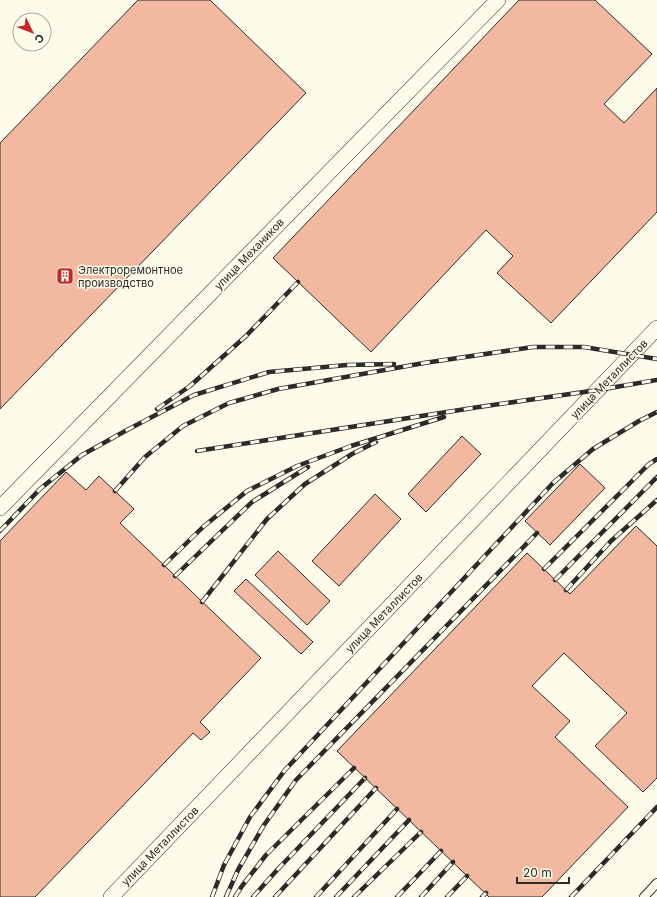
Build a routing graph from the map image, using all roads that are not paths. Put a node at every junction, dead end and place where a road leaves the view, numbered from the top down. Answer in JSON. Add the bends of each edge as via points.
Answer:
{"nodes":[{"id":1,"x":498,"y":0,"type":"edge"},
{"id":2,"x":657,"y":328,"type":"edge"},
{"id":3,"x":0,"y":508,"type":"edge"},
{"id":4,"x":657,"y":883,"type":"edge"},
{"id":5,"x":112,"y":897,"type":"edge"},
{"id":6,"x":644,"y":897,"type":"edge"}],
"edges":[{"from":1,"to":3,"type":"street","name":"улица Механиков"},
{"from":2,"to":5,"type":"street","name":"улица Металлистов"},
{"from":4,"to":6,"type":"lane"}]}
